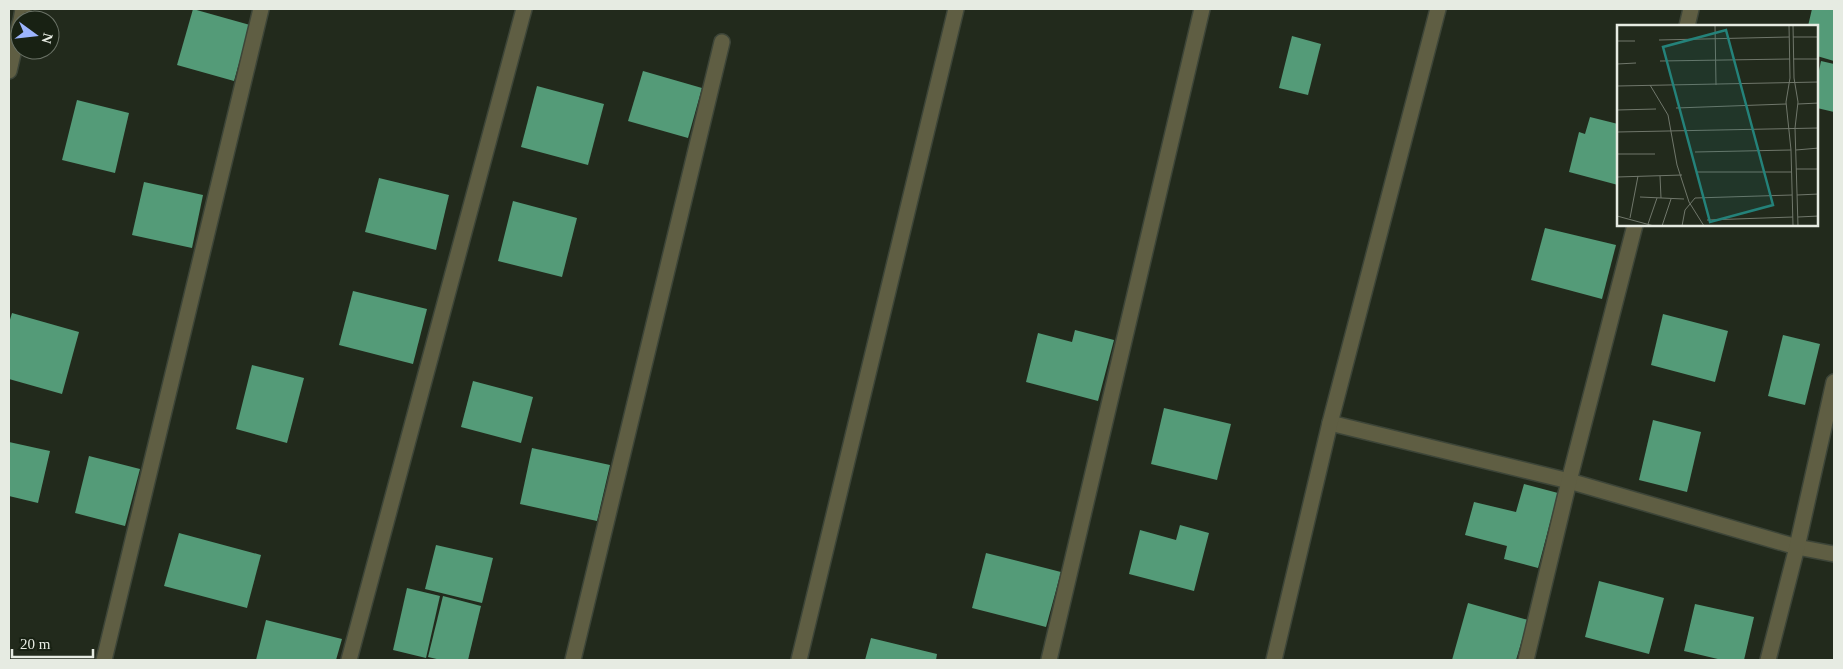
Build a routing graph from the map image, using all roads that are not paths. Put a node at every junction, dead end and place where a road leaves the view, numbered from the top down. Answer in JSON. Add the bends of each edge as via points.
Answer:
{"nodes":[{"id":1,"x":261,"y":9,"type":"edge"},
{"id":2,"x":524,"y":9,"type":"edge"},
{"id":3,"x":956,"y":9,"type":"edge"},
{"id":4,"x":1202,"y":9,"type":"edge"},
{"id":5,"x":1438,"y":9,"type":"edge"},
{"id":6,"x":1691,"y":9,"type":"edge"},
{"id":7,"x":1687,"y":25,"type":"edge"},
{"id":8,"x":722,"y":42,"type":"dead end"},
{"id":9,"x":1635,"y":226,"type":"edge"},
{"id":10,"x":1834,"y":382,"type":"edge"},
{"id":11,"x":1330,"y":423,"type":"junction"},
{"id":12,"x":1569,"y":482,"type":"junction"},
{"id":13,"x":1797,"y":547,"type":"junction"},
{"id":14,"x":1834,"y":554,"type":"edge"},
{"id":15,"x":104,"y":660,"type":"edge"},
{"id":16,"x":349,"y":660,"type":"edge"},
{"id":17,"x":573,"y":660,"type":"edge"},
{"id":18,"x":799,"y":660,"type":"edge"},
{"id":19,"x":1050,"y":660,"type":"edge"},
{"id":20,"x":1274,"y":660,"type":"edge"},
{"id":21,"x":1526,"y":660,"type":"edge"},
{"id":22,"x":1768,"y":660,"type":"edge"}],
"edges":[{"from":1,"to":15,"type":"street"},
{"from":2,"to":16,"type":"street"},
{"from":3,"to":18,"type":"street"},
{"from":4,"to":19,"type":"street"},
{"from":5,"to":11,"type":"street"},
{"from":6,"to":7,"type":"street"},
{"from":8,"to":17,"type":"street"},
{"from":9,"to":12,"type":"street"},
{"from":10,"to":13,"type":"street"},
{"from":11,"to":12,"type":"street"},
{"from":11,"to":20,"type":"street"},
{"from":12,"to":13,"type":"street"},
{"from":12,"to":21,"type":"street"},
{"from":13,"to":14,"type":"street"},
{"from":13,"to":22,"type":"street"}]}
